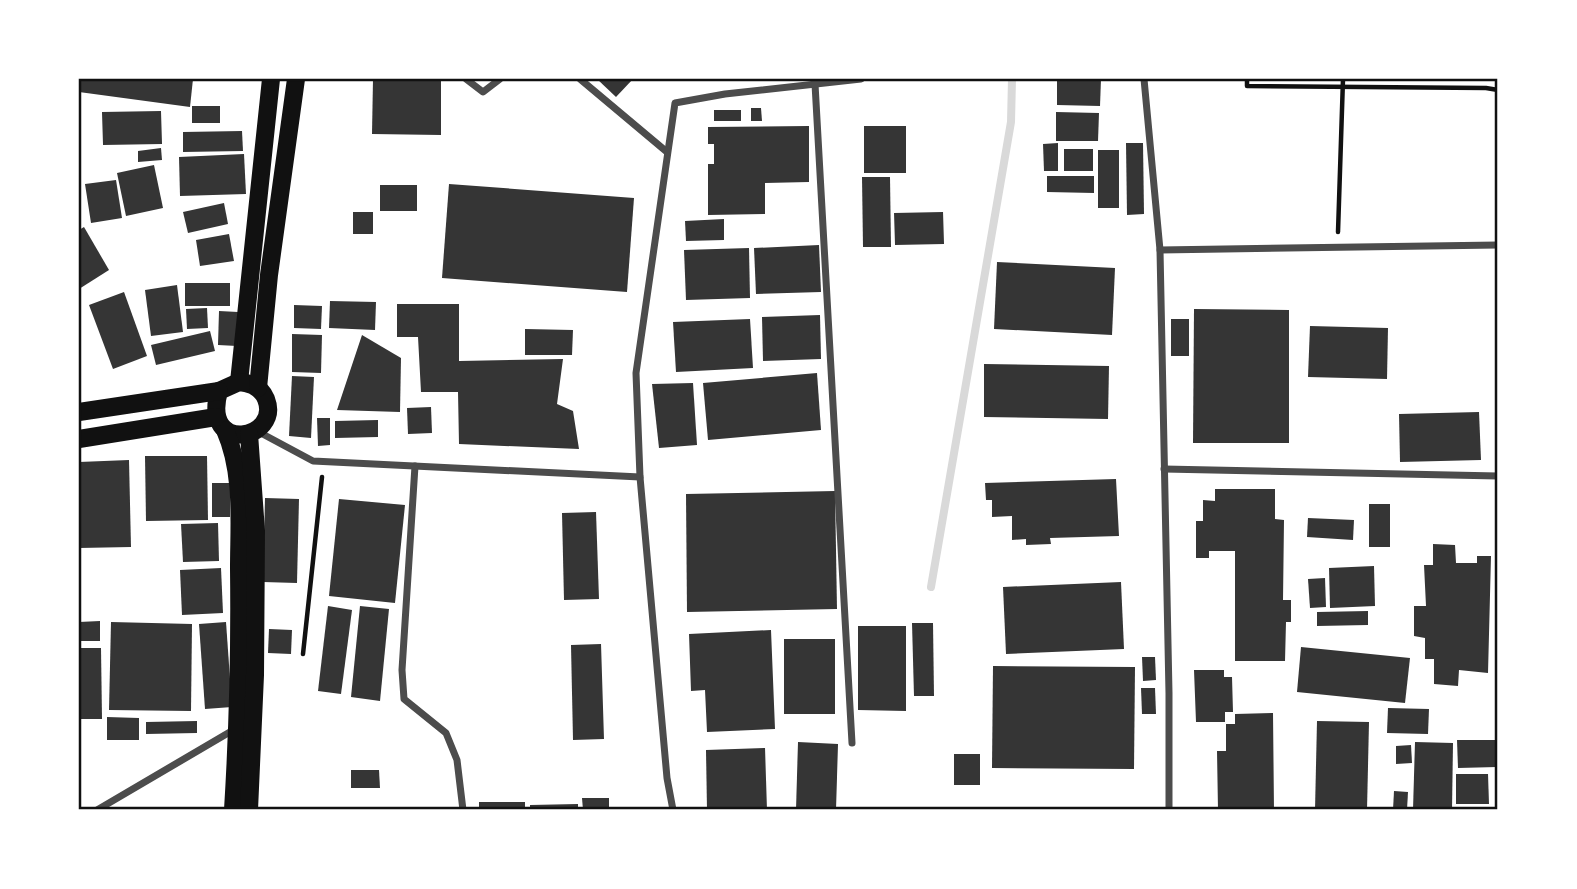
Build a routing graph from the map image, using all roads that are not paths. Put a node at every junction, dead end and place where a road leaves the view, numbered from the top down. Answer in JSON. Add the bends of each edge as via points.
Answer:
{"nodes":[{"id":1,"x":271,"y":79,"type":"edge"},
{"id":2,"x":296,"y":79,"type":"edge"},
{"id":3,"x":466,"y":79,"type":"edge"},
{"id":4,"x":500,"y":79,"type":"edge"},
{"id":5,"x":580,"y":79,"type":"edge"},
{"id":6,"x":862,"y":79,"type":"edge"},
{"id":7,"x":1144,"y":79,"type":"edge"},
{"id":8,"x":815,"y":84,"type":"junction"},
{"id":9,"x":667,"y":152,"type":"junction"},
{"id":10,"x":1498,"y":245,"type":"edge"},
{"id":11,"x":1160,"y":250,"type":"junction"},
{"id":12,"x":239,"y":382,"type":"junction"},
{"id":13,"x":258,"y":388,"type":"junction"},
{"id":14,"x":219,"y":391,"type":"junction"},
{"id":15,"x":79,"y":412,"type":"edge"},
{"id":16,"x":221,"y":423,"type":"junction"},
{"id":17,"x":253,"y":432,"type":"junction"},
{"id":18,"x":79,"y":439,"type":"edge"},
{"id":19,"x":415,"y":466,"type":"junction"},
{"id":20,"x":1164,"y":469,"type":"junction"},
{"id":21,"x":1498,"y":476,"type":"edge"},
{"id":22,"x":640,"y":477,"type":"junction"},
{"id":23,"x":238,"y":727,"type":"junction"},
{"id":24,"x":852,"y":743,"type":"dead end"},
{"id":25,"x":97,"y":810,"type":"edge"},
{"id":26,"x":233,"y":810,"type":"edge"},
{"id":27,"x":249,"y":810,"type":"edge"},
{"id":28,"x":463,"y":810,"type":"edge"},
{"id":29,"x":673,"y":810,"type":"edge"},
{"id":30,"x":1169,"y":810,"type":"edge"}],
"edges":[{"from":1,"to":12,"type":"main road"},
{"from":2,"to":13,"type":"main road"},
{"from":3,"to":4,"type":"street","via":[[483,92]]},
{"from":5,"to":9,"type":"street"},
{"from":6,"to":8,"type":"street"},
{"from":7,"to":11,"type":"street"},
{"from":8,"to":9,"type":"street","via":[[675,103]]},
{"from":8,"to":24,"type":"street"},
{"from":9,"to":22,"type":"street","via":[[636,373]]},
{"from":10,"to":11,"type":"street"},
{"from":11,"to":20,"type":"street"},
{"from":12,"to":13,"type":"main road"},
{"from":12,"to":14,"type":"main road"},
{"from":13,"to":17,"type":"main road","via":[[268,408],[263,424]]},
{"from":14,"to":15,"type":"main road"},
{"from":14,"to":16,"type":"main road","via":[[215,405]]},
{"from":16,"to":17,"type":"main road","via":[[233,434]]},
{"from":16,"to":18,"type":"main road"},
{"from":16,"to":23,"type":"main road","via":[[233,447],[239,493]]},
{"from":17,"to":19,"type":"street","via":[[313,461]]},
{"from":17,"to":27,"type":"main road","via":[[255,675]]},
{"from":19,"to":22,"type":"street"},
{"from":19,"to":28,"type":"street","via":[[404,699],[446,733],[457,760]]},
{"from":20,"to":21,"type":"street"},
{"from":20,"to":30,"type":"street"},
{"from":22,"to":29,"type":"street"},
{"from":23,"to":25,"type":"street"},
{"from":23,"to":26,"type":"main road"}]}
